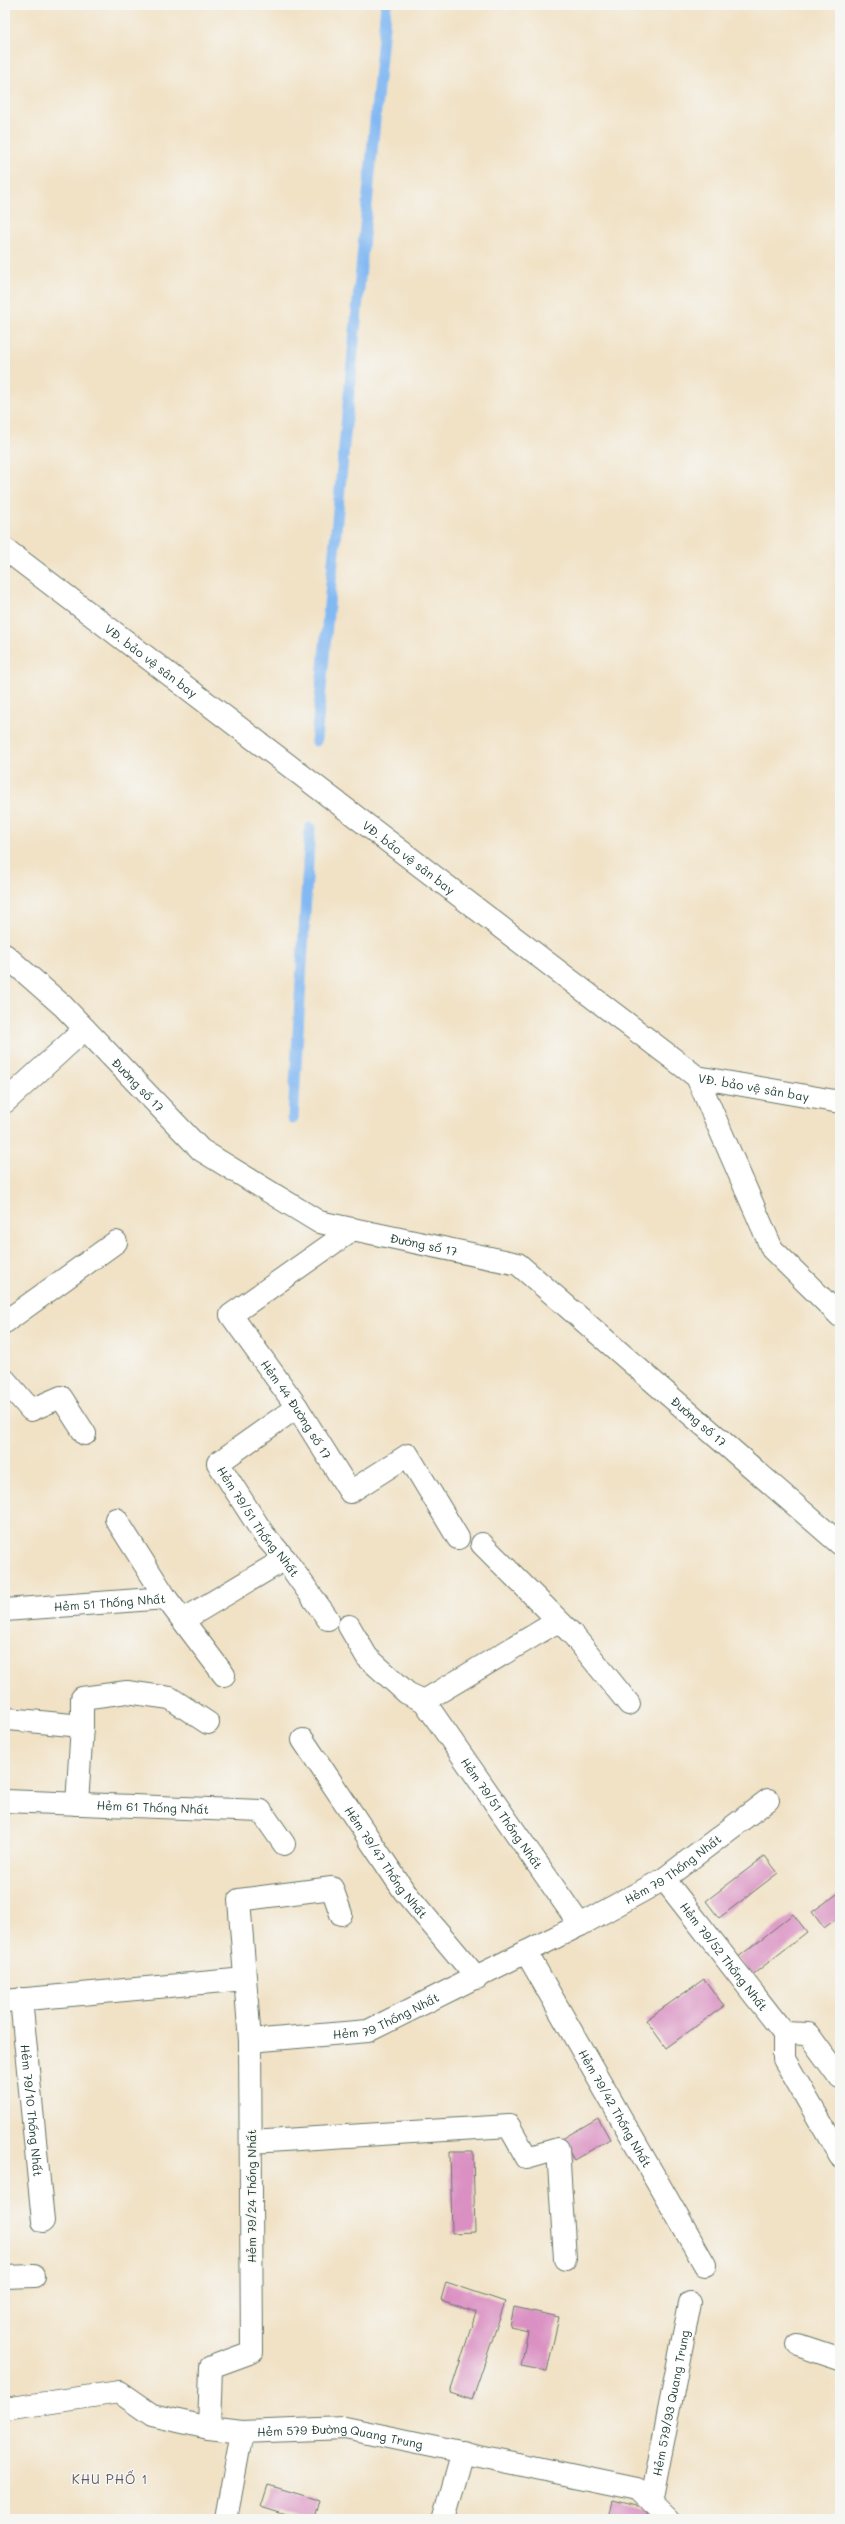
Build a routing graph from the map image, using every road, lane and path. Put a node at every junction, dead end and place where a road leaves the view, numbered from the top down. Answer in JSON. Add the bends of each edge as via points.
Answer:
{"nodes":[{"id":1,"x":5,"y":549,"type":"edge"},
{"id":2,"x":5,"y":955,"type":"edge"},
{"id":3,"x":85,"y":1029,"type":"junction"},
{"id":4,"x":696,"y":1077,"type":"junction"},
{"id":5,"x":5,"y":1102,"type":"edge"},
{"id":6,"x":840,"y":1102,"type":"edge"},
{"id":7,"x":353,"y":1229,"type":"junction"},
{"id":8,"x":116,"y":1242,"type":"dead end"},
{"id":9,"x":840,"y":1316,"type":"edge"},
{"id":10,"x":5,"y":1322,"type":"edge"},
{"id":11,"x":5,"y":1380,"type":"edge"},
{"id":12,"x":297,"y":1407,"type":"junction"},
{"id":13,"x":85,"y":1434,"type":"dead end"},
{"id":14,"x":116,"y":1519,"type":"dead end"},
{"id":15,"x":458,"y":1538,"type":"dead end"},
{"id":16,"x":482,"y":1544,"type":"dead end"},
{"id":17,"x":840,"y":1544,"type":"edge"},
{"id":18,"x":285,"y":1559,"type":"junction"},
{"id":19,"x":166,"y":1598,"type":"junction"},
{"id":20,"x":5,"y":1610,"type":"edge"},
{"id":21,"x":328,"y":1619,"type":"dead end"},
{"id":22,"x":183,"y":1620,"type":"junction"},
{"id":23,"x":558,"y":1621,"type":"junction"},
{"id":24,"x":349,"y":1626,"type":"dead end"},
{"id":25,"x":224,"y":1675,"type":"dead end"},
{"id":26,"x":424,"y":1701,"type":"junction"},
{"id":27,"x":629,"y":1704,"type":"dead end"},
{"id":28,"x":8,"y":1719,"type":"dead end"},
{"id":29,"x":208,"y":1723,"type":"dead end"},
{"id":30,"x":82,"y":1726,"type":"junction"},
{"id":31,"x":303,"y":1740,"type":"dead end"},
{"id":32,"x":768,"y":1800,"type":"dead end"},
{"id":33,"x":5,"y":1801,"type":"edge"},
{"id":34,"x":77,"y":1804,"type":"junction"},
{"id":35,"x":284,"y":1844,"type":"dead end"},
{"id":36,"x":664,"y":1879,"type":"junction"},
{"id":37,"x":341,"y":1914,"type":"dead end"},
{"id":38,"x":580,"y":1925,"type":"junction"},
{"id":39,"x":526,"y":1952,"type":"junction"},
{"id":40,"x":477,"y":1978,"type":"junction"},
{"id":41,"x":244,"y":1979,"type":"junction"},
{"id":42,"x":13,"y":2000,"type":"edge"},
{"id":43,"x":784,"y":2033,"type":"junction"},
{"id":44,"x":250,"y":2041,"type":"junction"},
{"id":45,"x":840,"y":2078,"type":"edge"},
{"id":46,"x":251,"y":2142,"type":"junction"},
{"id":47,"x":840,"y":2156,"type":"edge"},
{"id":48,"x":43,"y":2221,"type":"dead end"},
{"id":49,"x":565,"y":2259,"type":"dead end"},
{"id":50,"x":705,"y":2265,"type":"dead end"},
{"id":51,"x":34,"y":2276,"type":"dead end"},
{"id":52,"x":5,"y":2277,"type":"edge"},
{"id":53,"x":690,"y":2303,"type":"dead end"},
{"id":54,"x":798,"y":2345,"type":"dead end"},
{"id":55,"x":840,"y":2359,"type":"edge"},
{"id":56,"x":5,"y":2409,"type":"edge"},
{"id":57,"x":210,"y":2428,"type":"junction"},
{"id":58,"x":242,"y":2432,"type":"junction"},
{"id":59,"x":463,"y":2452,"type":"junction"},
{"id":60,"x":651,"y":2503,"type":"junction"},
{"id":61,"x":226,"y":2519,"type":"edge"},
{"id":62,"x":444,"y":2519,"type":"edge"},
{"id":63,"x":668,"y":2519,"type":"edge"}],
"edges":[{"from":1,"to":4,"type":"street","name":"VĐ. bảo vệ sân bay"},
{"from":2,"to":3,"type":"street","name":"Đường số 17"},
{"from":3,"to":5,"type":"street"},
{"from":3,"to":7,"type":"street","name":"Đường số 17","via":[[201,1150],[319,1222]]},
{"from":4,"to":6,"type":"street","name":"VĐ. bảo vệ sân bay"},
{"from":4,"to":9,"type":"street","via":[[772,1249]]},
{"from":7,"to":12,"type":"street","name":"Hẻm 44 Đường số 17","via":[[231,1316]]},
{"from":7,"to":17,"type":"street","name":"Đường số 17","via":[[518,1264]]},
{"from":8,"to":10,"type":"street"},
{"from":11,"to":13,"type":"street","via":[[31,1410],[61,1397]]},
{"from":12,"to":15,"type":"street","name":"Hẻm 44 Đường số 17","via":[[350,1492],[408,1455]]},
{"from":12,"to":18,"type":"street","name":"Hẻm 79/51 Thống Nhất","via":[[218,1463],[264,1535]]},
{"from":14,"to":19,"type":"street"},
{"from":16,"to":23,"type":"street"},
{"from":18,"to":21,"type":"street","name":"Hẻm 79/51 Thống Nhất"},
{"from":18,"to":22,"type":"street"},
{"from":19,"to":20,"type":"street","name":"Hẻm 51 Thống Nhất"},
{"from":19,"to":22,"type":"street","name":"Hẻm 51 Thống Nhất"},
{"from":22,"to":25,"type":"street","name":"Hẻm 51 Thống Nhất"},
{"from":23,"to":26,"type":"street"},
{"from":23,"to":27,"type":"street","via":[[574,1636]]},
{"from":24,"to":26,"type":"street","name":"Hẻm 79/51 Thống Nhất","via":[[368,1657],[407,1693]]},
{"from":26,"to":38,"type":"street","name":"Hẻm 79/51 Thống Nhất"},
{"from":28,"to":30,"type":"street"},
{"from":29,"to":30,"type":"street","via":[[170,1698],[127,1692],[82,1698]]},
{"from":30,"to":34,"type":"street"},
{"from":31,"to":40,"type":"street","name":"Hẻm 79/47 Thống Nhất","via":[[404,1891]]},
{"from":32,"to":36,"type":"street","name":"Hẻm 79 Thống Nhất"},
{"from":33,"to":34,"type":"street","name":"Hẻm 61 Thống Nhất"},
{"from":34,"to":35,"type":"street","name":"Hẻm 61 Thống Nhất","via":[[261,1811]]},
{"from":36,"to":38,"type":"street","name":"Hẻm 79 Thống Nhất"},
{"from":36,"to":43,"type":"street","name":"Hẻm 79/52 Thống Nhất"},
{"from":37,"to":41,"type":"street","via":[[332,1888],[239,1900]]},
{"from":38,"to":39,"type":"street","name":"Hẻm 79 Thống Nhất"},
{"from":39,"to":40,"type":"street","name":"Hẻm 79 Thống Nhất"},
{"from":39,"to":50,"type":"street","name":"Hẻm 79/42 Thống Nhất"},
{"from":40,"to":44,"type":"street","name":"Hẻm 79 Thống Nhất","via":[[368,2031]]},
{"from":41,"to":42,"type":"street"},
{"from":41,"to":44,"type":"street"},
{"from":42,"to":48,"type":"street","name":"Hẻm 79/10 Thống Nhất"},
{"from":43,"to":45,"type":"street","via":[[808,2034]]},
{"from":43,"to":47,"type":"street","via":[[784,2059]]},
{"from":44,"to":46,"type":"street","name":"Hẻm 79/24 Thống Nhất"},
{"from":46,"to":49,"type":"street","via":[[509,2126],[527,2158],[558,2149]]},
{"from":46,"to":57,"type":"street","name":"Hẻm 79/24 Thống Nhất","via":[[252,2352],[211,2367]]},
{"from":51,"to":52,"type":"street"},
{"from":53,"to":60,"type":"street","name":"Hẻm 579/93 Quang Trung"},
{"from":54,"to":55,"type":"street"},
{"from":56,"to":57,"type":"street","name":"Hẻm 579 Đường Quang Trung","via":[[119,2392],[152,2415]]},
{"from":57,"to":58,"type":"street","name":"Hẻm 579 Đường Quang Trung"},
{"from":58,"to":59,"type":"street","name":"Hẻm 579 Đường Quang Trung","via":[[346,2428]]},
{"from":58,"to":61,"type":"street"},
{"from":59,"to":60,"type":"street","name":"Hẻm 579 Đường Quang Trung","via":[[636,2489]]},
{"from":59,"to":62,"type":"street"},
{"from":60,"to":63,"type":"street","name":"Hẻm 579 Đường Quang Trung"}]}
